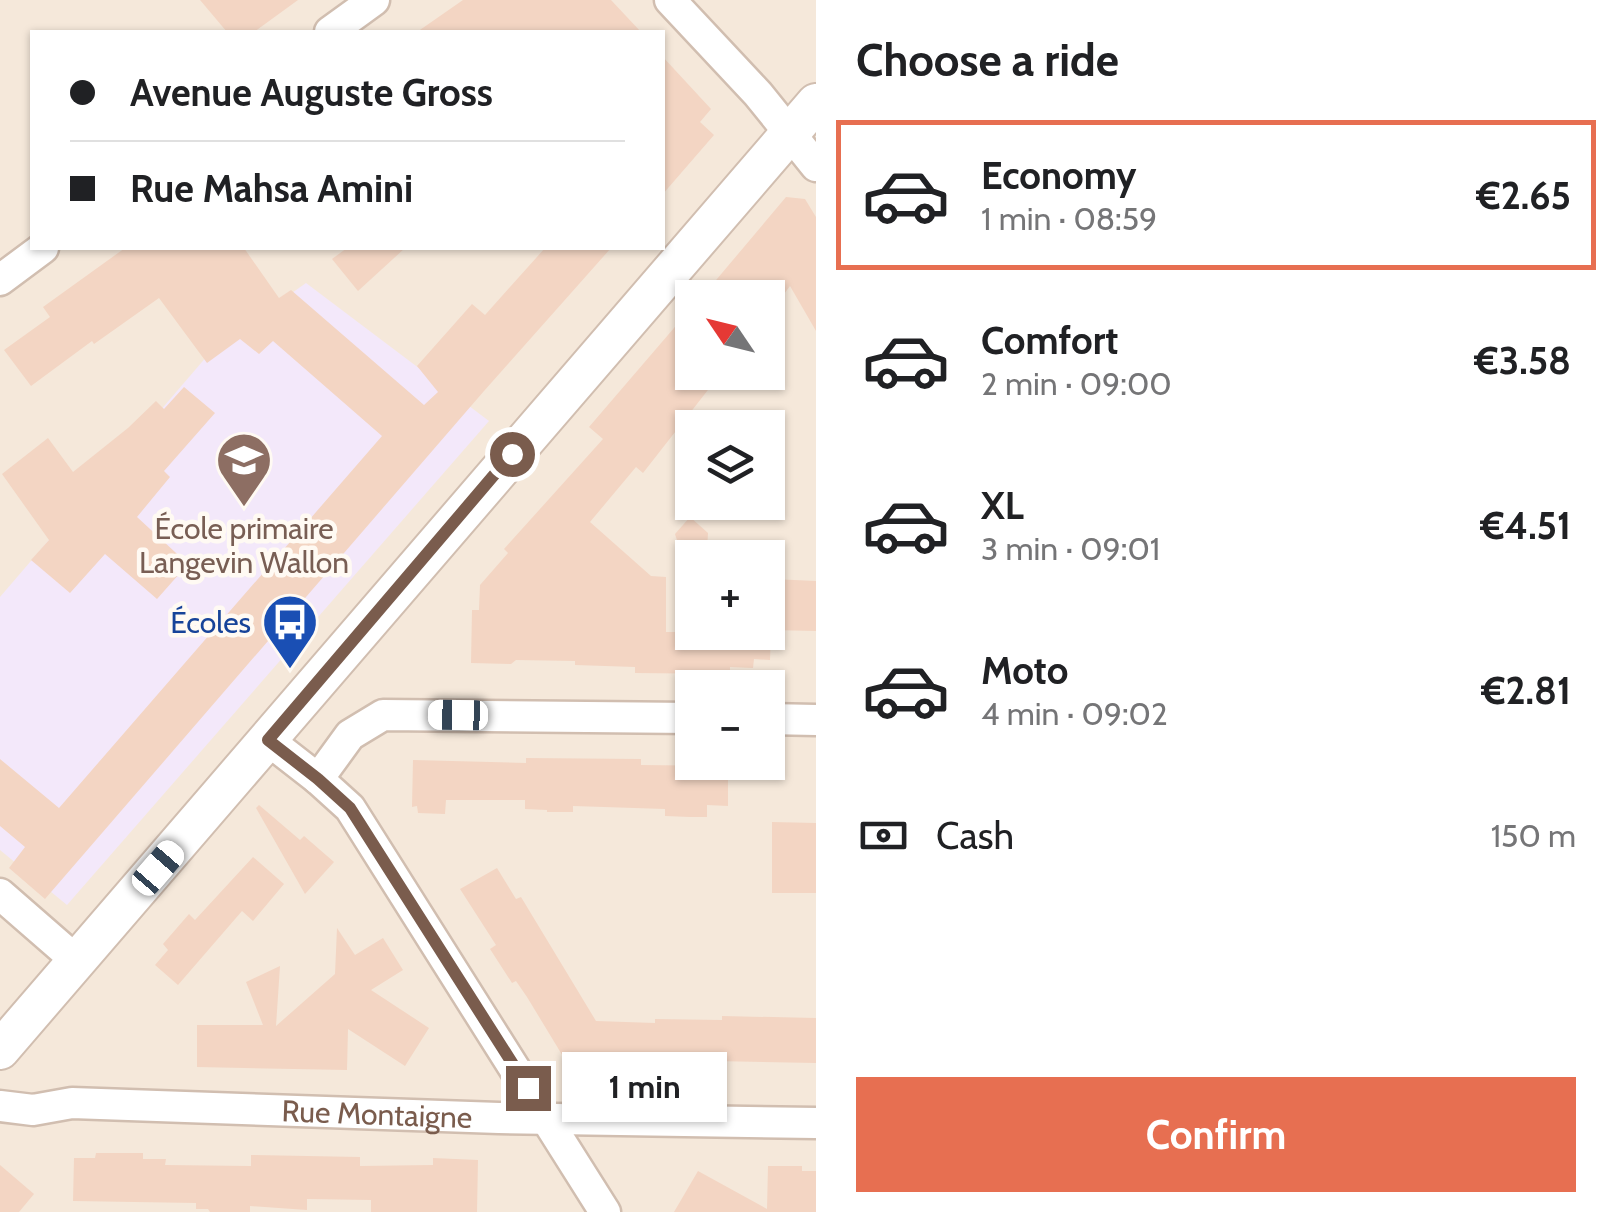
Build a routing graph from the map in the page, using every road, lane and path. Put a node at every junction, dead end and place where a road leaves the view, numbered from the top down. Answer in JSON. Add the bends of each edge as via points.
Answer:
{"nodes":[{"id":1,"x":374,"y":0,"type":"edge"},
{"id":2,"x":670,"y":0,"type":"edge"},
{"id":3,"x":333,"y":30,"type":"edge"},
{"id":4,"x":816,"y":103,"type":"edge"},
{"id":5,"x":790,"y":132,"type":"junction"},
{"id":6,"x":816,"y":166,"type":"edge"},
{"id":7,"x":40,"y":250,"type":"edge"},
{"id":8,"x":0,"y":280,"type":"edge"},
{"id":9,"x":675,"y":718,"type":"edge"},
{"id":10,"x":785,"y":719,"type":"edge"},
{"id":11,"x":816,"y":720,"type":"edge"},
{"id":12,"x":268,"y":740,"type":"junction"},
{"id":13,"x":318,"y":779,"type":"junction"},
{"id":14,"x":0,"y":894,"type":"edge"},
{"id":15,"x":78,"y":962,"type":"junction"},
{"id":16,"x":0,"y":1050,"type":"edge"},
{"id":17,"x":0,"y":1106,"type":"edge"},
{"id":18,"x":548,"y":1118,"type":"junction"},
{"id":19,"x":816,"y":1123,"type":"edge"},
{"id":20,"x":605,"y":1212,"type":"edge"}],
"edges":[{"from":1,"to":3,"type":"street"},
{"from":2,"to":5,"type":"street"},
{"from":4,"to":5,"type":"street"},
{"from":5,"to":6,"type":"street"},
{"from":5,"to":12,"type":"street"},
{"from":7,"to":8,"type":"street"},
{"from":9,"to":13,"type":"street","via":[[382,715],[350,735]]},
{"from":10,"to":11,"type":"street"},
{"from":12,"to":13,"type":"street"},
{"from":12,"to":15,"type":"street"},
{"from":13,"to":18,"type":"street","via":[[350,808]]},
{"from":14,"to":15,"type":"street"},
{"from":15,"to":16,"type":"street"},
{"from":17,"to":18,"type":"street","name":"Rue Montaigne"},
{"from":18,"to":19,"type":"street","name":"Rue Montaigne"},
{"from":18,"to":20,"type":"street"}]}
